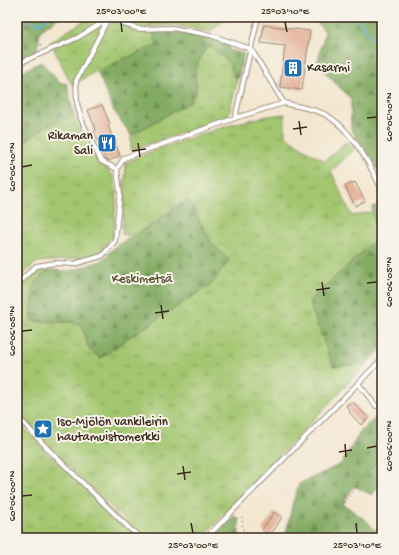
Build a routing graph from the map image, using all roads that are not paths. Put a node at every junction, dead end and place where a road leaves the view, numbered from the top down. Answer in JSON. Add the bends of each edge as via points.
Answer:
{"nodes":[{"id":1,"x":258,"y":17,"type":"edge"},
{"id":2,"x":109,"y":18,"type":"edge"},
{"id":3,"x":251,"y":49,"type":"junction"},
{"id":4,"x":17,"y":64,"type":"edge"},
{"id":5,"x":284,"y":103,"type":"junction"},
{"id":6,"x":236,"y":118,"type":"junction"},
{"id":7,"x":117,"y":170,"type":"junction"},
{"id":8,"x":382,"y":190,"type":"edge"},
{"id":9,"x":17,"y":284,"type":"edge"},
{"id":10,"x":382,"y":359,"type":"edge"},
{"id":11,"x":358,"y":383,"type":"junction"},
{"id":12,"x":376,"y":406,"type":"dead end"},
{"id":13,"x":17,"y":416,"type":"edge"},
{"id":14,"x":142,"y":538,"type":"edge"},
{"id":15,"x":206,"y":538,"type":"edge"}],
"edges":[{"from":1,"to":3,"type":"lane"},
{"from":2,"to":3,"type":"lane","via":[[139,29],[172,28],[210,34]]},
{"from":2,"to":4,"type":"lane","via":[[78,38]]},
{"from":2,"to":7,"type":"lane","via":[[76,81],[77,103],[81,119],[102,161]]},
{"from":3,"to":5,"type":"lane"},
{"from":3,"to":6,"type":"lane"},
{"from":5,"to":6,"type":"lane"},
{"from":5,"to":8,"type":"lane","via":[[324,114],[345,130],[370,165]]},
{"from":6,"to":7,"type":"lane","via":[[124,158]]},
{"from":7,"to":9,"type":"lane","via":[[120,193],[115,241],[102,256],[74,264],[36,266]]},
{"from":10,"to":11,"type":"lane"},
{"from":11,"to":12,"type":"lane"},
{"from":11,"to":15,"type":"lane"},
{"from":13,"to":14,"type":"lane"}]}
